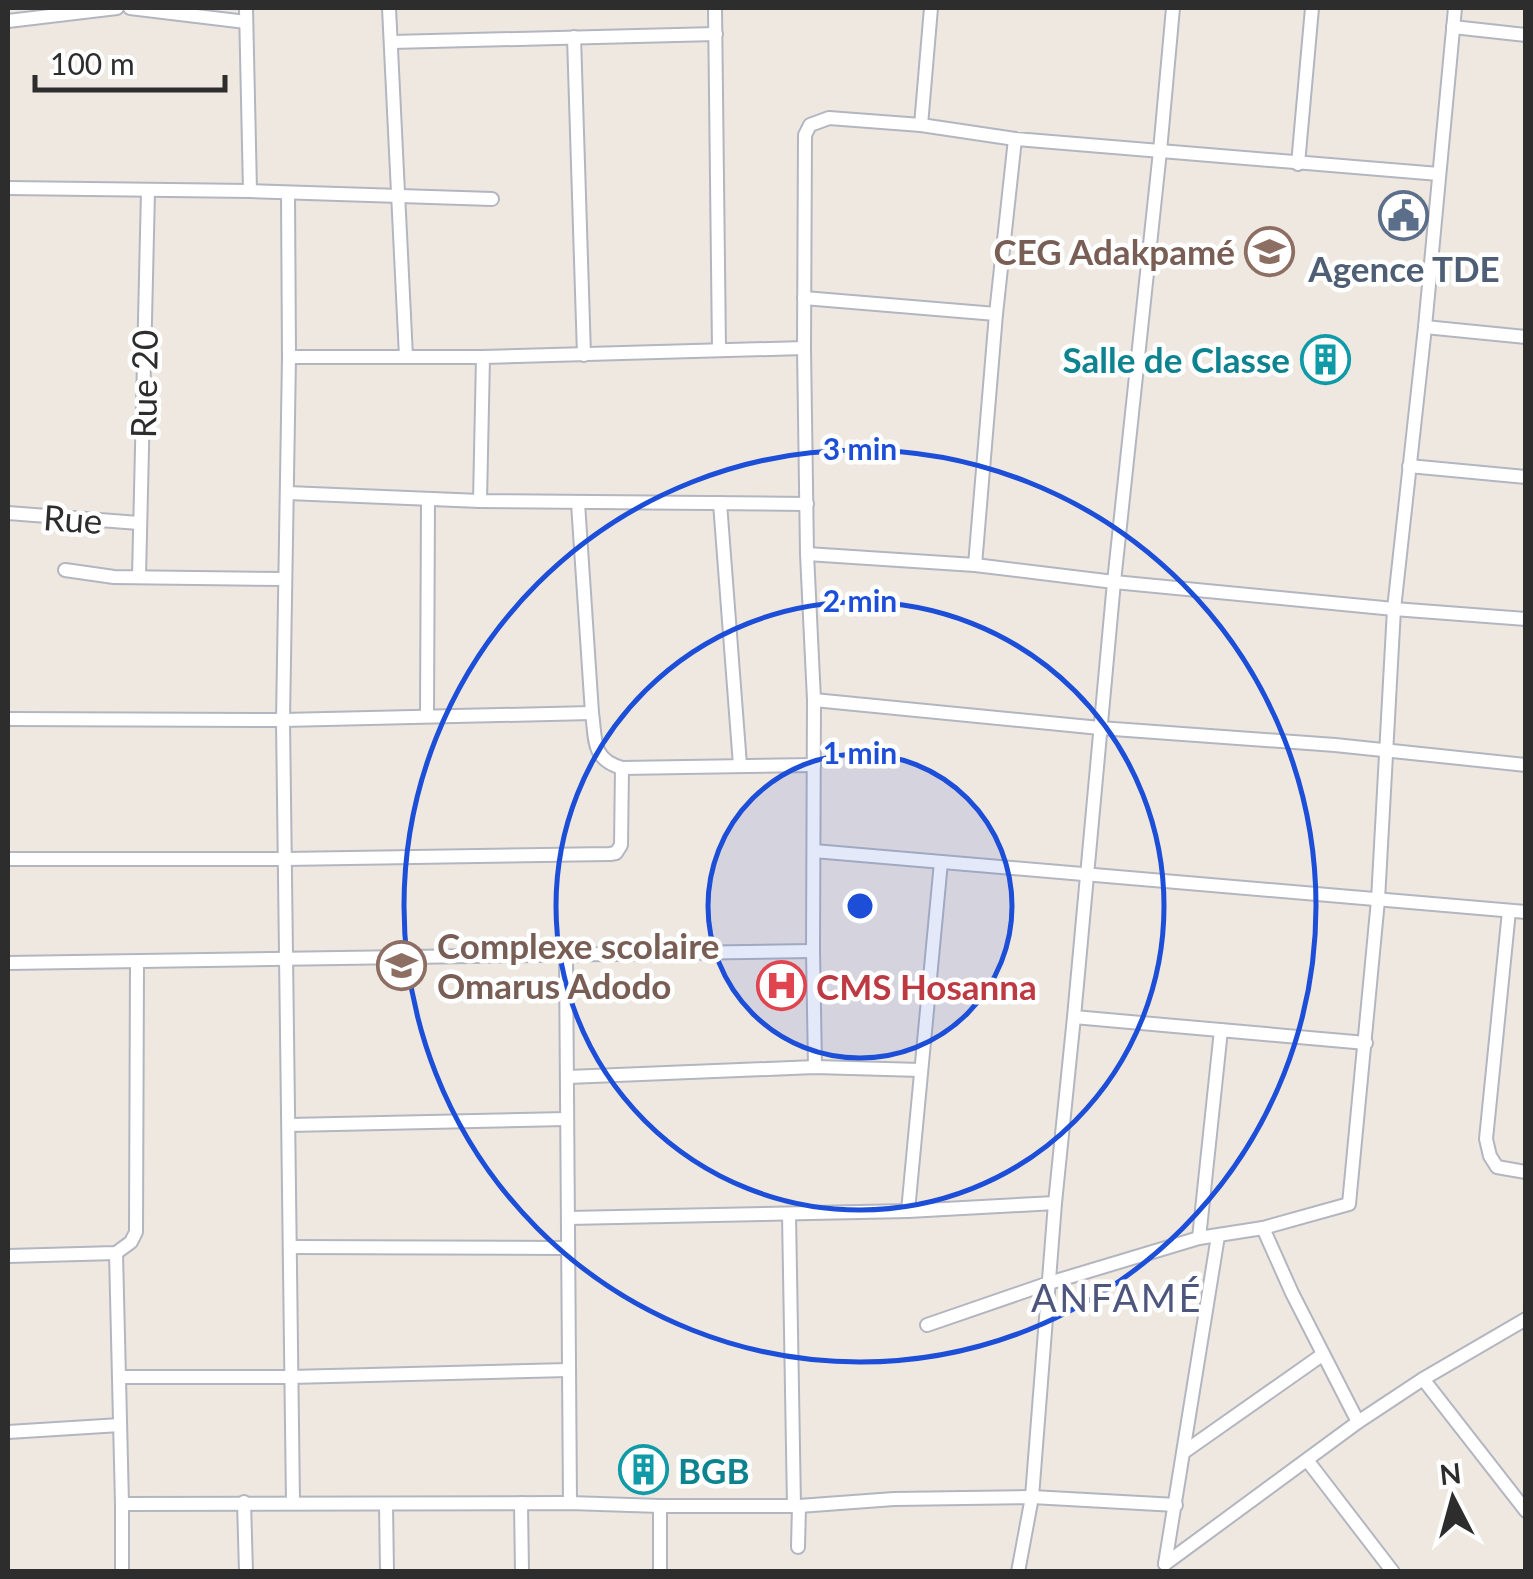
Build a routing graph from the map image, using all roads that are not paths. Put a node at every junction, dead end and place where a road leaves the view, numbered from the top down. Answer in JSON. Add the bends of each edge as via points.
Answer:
{"nodes":[{"id":1,"x":117,"y":8,"type":"edge"},
{"id":2,"x":130,"y":8,"type":"edge"},
{"id":3,"x":389,"y":8,"type":"edge"},
{"id":4,"x":715,"y":8,"type":"edge"},
{"id":5,"x":931,"y":8,"type":"edge"},
{"id":6,"x":1154,"y":8,"type":"edge"},
{"id":7,"x":1173,"y":8,"type":"edge"},
{"id":8,"x":1312,"y":8,"type":"edge"},
{"id":9,"x":1456,"y":8,"type":"edge"},
{"id":10,"x":246,"y":15,"type":"edge"},
{"id":11,"x":8,"y":21,"type":"edge"},
{"id":12,"x":1453,"y":27,"type":"junction"},
{"id":13,"x":716,"y":34,"type":"junction"},
{"id":14,"x":1526,"y":35,"type":"edge"},
{"id":15,"x":574,"y":37,"type":"junction"},
{"id":16,"x":392,"y":42,"type":"junction"},
{"id":17,"x":920,"y":125,"type":"junction"},
{"id":18,"x":1015,"y":139,"type":"junction"},
{"id":19,"x":1160,"y":151,"type":"junction"},
{"id":20,"x":1298,"y":164,"type":"junction"},
{"id":21,"x":1439,"y":174,"type":"junction"},
{"id":22,"x":8,"y":188,"type":"edge"},
{"id":23,"x":148,"y":191,"type":"junction"},
{"id":24,"x":250,"y":191,"type":"junction"},
{"id":25,"x":288,"y":193,"type":"junction"},
{"id":26,"x":398,"y":197,"type":"junction"},
{"id":27,"x":492,"y":200,"type":"dead end"},
{"id":28,"x":804,"y":298,"type":"junction"},
{"id":29,"x":996,"y":314,"type":"junction"},
{"id":30,"x":1425,"y":327,"type":"junction"},
{"id":31,"x":1526,"y":338,"type":"edge"},
{"id":32,"x":804,"y":348,"type":"junction"},
{"id":33,"x":719,"y":350,"type":"junction"},
{"id":34,"x":584,"y":354,"type":"junction"},
{"id":35,"x":289,"y":356,"type":"junction"},
{"id":36,"x":406,"y":357,"type":"junction"},
{"id":37,"x":483,"y":357,"type":"junction"},
{"id":38,"x":1409,"y":466,"type":"junction"},
{"id":39,"x":1526,"y":476,"type":"edge"},
{"id":40,"x":288,"y":494,"type":"junction"},
{"id":41,"x":428,"y":500,"type":"junction"},
{"id":42,"x":480,"y":502,"type":"junction"},
{"id":43,"x":578,"y":503,"type":"junction"},
{"id":44,"x":720,"y":503,"type":"junction"},
{"id":45,"x":807,"y":504,"type":"junction"},
{"id":46,"x":8,"y":513,"type":"edge"},
{"id":47,"x":139,"y":523,"type":"junction"},
{"id":48,"x":807,"y":554,"type":"junction"},
{"id":49,"x":975,"y":565,"type":"junction"},
{"id":50,"x":65,"y":570,"type":"dead end"},
{"id":51,"x":139,"y":577,"type":"junction"},
{"id":52,"x":284,"y":580,"type":"junction"},
{"id":53,"x":1114,"y":582,"type":"junction"},
{"id":54,"x":1394,"y":609,"type":"junction"},
{"id":55,"x":1526,"y":618,"type":"edge"},
{"id":56,"x":814,"y":700,"type":"junction"},
{"id":57,"x":592,"y":712,"type":"junction"},
{"id":58,"x":427,"y":716,"type":"junction"},
{"id":59,"x":8,"y":720,"type":"edge"},
{"id":60,"x":282,"y":720,"type":"junction"},
{"id":61,"x":1100,"y":728,"type":"junction"},
{"id":62,"x":1386,"y":750,"type":"junction"},
{"id":63,"x":740,"y":765,"type":"junction"},
{"id":64,"x":814,"y":765,"type":"junction"},
{"id":65,"x":1526,"y":765,"type":"edge"},
{"id":66,"x":622,"y":768,"type":"junction"},
{"id":67,"x":814,"y":851,"type":"junction"},
{"id":68,"x":8,"y":859,"type":"edge"},
{"id":69,"x":286,"y":859,"type":"junction"},
{"id":70,"x":941,"y":862,"type":"junction"},
{"id":71,"x":1086,"y":874,"type":"junction"},
{"id":72,"x":1378,"y":900,"type":"junction"},
{"id":73,"x":1509,"y":911,"type":"junction"},
{"id":74,"x":1526,"y":912,"type":"edge"},
{"id":75,"x":813,"y":951,"type":"junction"},
{"id":76,"x":566,"y":956,"type":"junction"},
{"id":77,"x":287,"y":961,"type":"junction"},
{"id":78,"x":137,"y":962,"type":"junction"},
{"id":79,"x":8,"y":963,"type":"edge"},
{"id":80,"x":1074,"y":1017,"type":"junction"},
{"id":81,"x":1221,"y":1030,"type":"junction"},
{"id":82,"x":1366,"y":1043,"type":"junction"},
{"id":83,"x":816,"y":1067,"type":"junction"},
{"id":84,"x":921,"y":1070,"type":"junction"},
{"id":85,"x":568,"y":1077,"type":"junction"},
{"id":86,"x":566,"y":1119,"type":"junction"},
{"id":87,"x":289,"y":1125,"type":"junction"},
{"id":88,"x":1526,"y":1172,"type":"edge"},
{"id":89,"x":1054,"y":1203,"type":"junction"},
{"id":90,"x":908,"y":1210,"type":"junction"},
{"id":91,"x":789,"y":1214,"type":"junction"},
{"id":92,"x":568,"y":1218,"type":"junction"},
{"id":93,"x":1263,"y":1228,"type":"junction"},
{"id":94,"x":1218,"y":1236,"type":"junction"},
{"id":95,"x":1199,"y":1238,"type":"junction"},
{"id":96,"x":290,"y":1247,"type":"junction"},
{"id":97,"x":568,"y":1248,"type":"junction"},
{"id":98,"x":116,"y":1253,"type":"junction"},
{"id":99,"x":8,"y":1256,"type":"edge"},
{"id":100,"x":1050,"y":1283,"type":"junction"},
{"id":101,"x":1526,"y":1319,"type":"edge"},
{"id":102,"x":926,"y":1325,"type":"dead end"},
{"id":103,"x":1322,"y":1354,"type":"junction"},
{"id":104,"x":568,"y":1370,"type":"junction"},
{"id":105,"x":119,"y":1377,"type":"junction"},
{"id":106,"x":290,"y":1377,"type":"junction"},
{"id":107,"x":1424,"y":1379,"type":"junction"},
{"id":108,"x":1358,"y":1422,"type":"junction"},
{"id":109,"x":120,"y":1425,"type":"junction"},
{"id":110,"x":8,"y":1432,"type":"edge"},
{"id":111,"x":1184,"y":1452,"type":"junction"},
{"id":112,"x":1306,"y":1460,"type":"junction"},
{"id":113,"x":1032,"y":1497,"type":"junction"},
{"id":114,"x":244,"y":1502,"type":"junction"},
{"id":115,"x":292,"y":1503,"type":"junction"},
{"id":116,"x":521,"y":1503,"type":"junction"},
{"id":117,"x":570,"y":1503,"type":"junction"},
{"id":118,"x":122,"y":1504,"type":"junction"},
{"id":119,"x":386,"y":1504,"type":"junction"},
{"id":120,"x":1176,"y":1505,"type":"junction"},
{"id":121,"x":660,"y":1506,"type":"junction"},
{"id":122,"x":796,"y":1506,"type":"junction"},
{"id":123,"x":1526,"y":1512,"type":"edge"},
{"id":124,"x":798,"y":1547,"type":"dead end"},
{"id":125,"x":1164,"y":1568,"type":"edge"},
{"id":126,"x":122,"y":1572,"type":"edge"},
{"id":127,"x":246,"y":1572,"type":"edge"},
{"id":128,"x":388,"y":1572,"type":"edge"},
{"id":129,"x":522,"y":1572,"type":"edge"},
{"id":130,"x":660,"y":1572,"type":"edge"},
{"id":131,"x":1018,"y":1572,"type":"edge"},
{"id":132,"x":1393,"y":1572,"type":"edge"}],
"edges":[{"from":1,"to":11,"type":"street"},
{"from":2,"to":10,"type":"street"},
{"from":3,"to":16,"type":"street"},
{"from":4,"to":13,"type":"street"},
{"from":5,"to":17,"type":"street"},
{"from":6,"to":7,"type":"street"},
{"from":7,"to":19,"type":"street"},
{"from":8,"to":20,"type":"street"},
{"from":9,"to":12,"type":"street"},
{"from":10,"to":24,"type":"street"},
{"from":12,"to":14,"type":"street"},
{"from":12,"to":21,"type":"street"},
{"from":13,"to":15,"type":"street"},
{"from":13,"to":33,"type":"street"},
{"from":15,"to":16,"type":"street"},
{"from":15,"to":34,"type":"street"},
{"from":16,"to":26,"type":"street"},
{"from":17,"to":18,"type":"street"},
{"from":17,"to":28,"type":"street","via":[[829,118],[810,125]]},
{"from":18,"to":19,"type":"street"},
{"from":18,"to":29,"type":"street"},
{"from":19,"to":20,"type":"street"},
{"from":19,"to":53,"type":"street"},
{"from":20,"to":21,"type":"street"},
{"from":21,"to":30,"type":"street"},
{"from":22,"to":23,"type":"street"},
{"from":23,"to":24,"type":"street"},
{"from":23,"to":47,"type":"street","name":"Rue 20"},
{"from":24,"to":25,"type":"street"},
{"from":25,"to":26,"type":"street"},
{"from":25,"to":35,"type":"street"},
{"from":26,"to":27,"type":"street"},
{"from":26,"to":36,"type":"street"},
{"from":28,"to":29,"type":"street"},
{"from":28,"to":32,"type":"street"},
{"from":29,"to":49,"type":"street"},
{"from":30,"to":31,"type":"street"},
{"from":30,"to":38,"type":"street"},
{"from":32,"to":33,"type":"street"},
{"from":32,"to":45,"type":"street"},
{"from":33,"to":34,"type":"street"},
{"from":34,"to":37,"type":"street"},
{"from":35,"to":36,"type":"street"},
{"from":35,"to":40,"type":"street"},
{"from":36,"to":37,"type":"street"},
{"from":37,"to":42,"type":"street"},
{"from":38,"to":39,"type":"street"},
{"from":38,"to":54,"type":"street"},
{"from":40,"to":41,"type":"street"},
{"from":40,"to":52,"type":"street"},
{"from":41,"to":42,"type":"street"},
{"from":41,"to":58,"type":"street"},
{"from":42,"to":43,"type":"street"},
{"from":43,"to":44,"type":"street"},
{"from":43,"to":57,"type":"street"},
{"from":44,"to":45,"type":"street"},
{"from":44,"to":63,"type":"street"},
{"from":45,"to":48,"type":"street"},
{"from":46,"to":47,"type":"street","name":"Rue"},
{"from":47,"to":51,"type":"street","name":"Rue 20"},
{"from":48,"to":49,"type":"street"},
{"from":48,"to":56,"type":"street"},
{"from":49,"to":53,"type":"street"},
{"from":50,"to":51,"type":"street"},
{"from":51,"to":52,"type":"street"},
{"from":52,"to":60,"type":"street"},
{"from":53,"to":54,"type":"street"},
{"from":53,"to":61,"type":"street"},
{"from":54,"to":55,"type":"street"},
{"from":54,"to":62,"type":"street"},
{"from":56,"to":61,"type":"street"},
{"from":56,"to":64,"type":"street"},
{"from":57,"to":58,"type":"street"},
{"from":57,"to":66,"type":"street","via":[[600,756]]},
{"from":58,"to":60,"type":"street"},
{"from":59,"to":60,"type":"street"},
{"from":60,"to":69,"type":"street"},
{"from":61,"to":62,"type":"street"},
{"from":61,"to":71,"type":"street"},
{"from":62,"to":65,"type":"street"},
{"from":62,"to":72,"type":"street"},
{"from":63,"to":64,"type":"street"},
{"from":63,"to":66,"type":"street"},
{"from":64,"to":67,"type":"street"},
{"from":66,"to":69,"type":"street","via":[[616,852]]},
{"from":67,"to":70,"type":"street"},
{"from":67,"to":75,"type":"street"},
{"from":68,"to":69,"type":"street"},
{"from":69,"to":77,"type":"street"},
{"from":70,"to":71,"type":"street"},
{"from":70,"to":84,"type":"street"},
{"from":71,"to":72,"type":"street"},
{"from":71,"to":80,"type":"street"},
{"from":72,"to":73,"type":"street"},
{"from":72,"to":82,"type":"street"},
{"from":73,"to":74,"type":"street"},
{"from":73,"to":88,"type":"street","via":[[1486,1139],[1497,1167]]},
{"from":75,"to":76,"type":"street"},
{"from":75,"to":83,"type":"street"},
{"from":76,"to":77,"type":"street"},
{"from":76,"to":85,"type":"street"},
{"from":77,"to":78,"type":"street"},
{"from":77,"to":87,"type":"street"},
{"from":78,"to":79,"type":"street"},
{"from":78,"to":98,"type":"street","via":[[136,1232]]},
{"from":80,"to":81,"type":"street"},
{"from":80,"to":89,"type":"street"},
{"from":81,"to":82,"type":"street"},
{"from":81,"to":95,"type":"street"},
{"from":82,"to":93,"type":"street","via":[[1349,1204]]},
{"from":83,"to":84,"type":"street"},
{"from":83,"to":85,"type":"street"},
{"from":84,"to":90,"type":"street"},
{"from":85,"to":86,"type":"street"},
{"from":86,"to":87,"type":"street"},
{"from":86,"to":92,"type":"street"},
{"from":87,"to":96,"type":"street"},
{"from":89,"to":90,"type":"street"},
{"from":89,"to":100,"type":"street"},
{"from":90,"to":91,"type":"street"},
{"from":91,"to":92,"type":"street"},
{"from":91,"to":122,"type":"street"},
{"from":92,"to":97,"type":"street"},
{"from":93,"to":94,"type":"street"},
{"from":93,"to":103,"type":"street"},
{"from":94,"to":95,"type":"street"},
{"from":94,"to":111,"type":"street"},
{"from":95,"to":100,"type":"street"},
{"from":96,"to":97,"type":"street"},
{"from":96,"to":106,"type":"street"},
{"from":97,"to":104,"type":"street"},
{"from":98,"to":99,"type":"street"},
{"from":98,"to":105,"type":"street"},
{"from":100,"to":102,"type":"street"},
{"from":100,"to":113,"type":"street"},
{"from":101,"to":107,"type":"street"},
{"from":103,"to":108,"type":"street"},
{"from":103,"to":111,"type":"street"},
{"from":104,"to":106,"type":"street"},
{"from":104,"to":117,"type":"street"},
{"from":105,"to":106,"type":"street"},
{"from":105,"to":109,"type":"street"},
{"from":106,"to":115,"type":"street"},
{"from":107,"to":108,"type":"street"},
{"from":107,"to":123,"type":"street"},
{"from":108,"to":112,"type":"street"},
{"from":109,"to":110,"type":"street"},
{"from":109,"to":118,"type":"street"},
{"from":111,"to":120,"type":"street"},
{"from":112,"to":125,"type":"street"},
{"from":112,"to":132,"type":"street"},
{"from":113,"to":120,"type":"street"},
{"from":113,"to":122,"type":"street"},
{"from":113,"to":131,"type":"street"},
{"from":114,"to":115,"type":"street"},
{"from":114,"to":118,"type":"street"},
{"from":114,"to":127,"type":"street"},
{"from":115,"to":119,"type":"street"},
{"from":116,"to":117,"type":"street"},
{"from":116,"to":119,"type":"street"},
{"from":116,"to":129,"type":"street"},
{"from":117,"to":121,"type":"street"},
{"from":118,"to":126,"type":"street"},
{"from":119,"to":128,"type":"street"},
{"from":120,"to":125,"type":"street"},
{"from":121,"to":122,"type":"street"},
{"from":121,"to":130,"type":"street"},
{"from":122,"to":124,"type":"street"}]}
